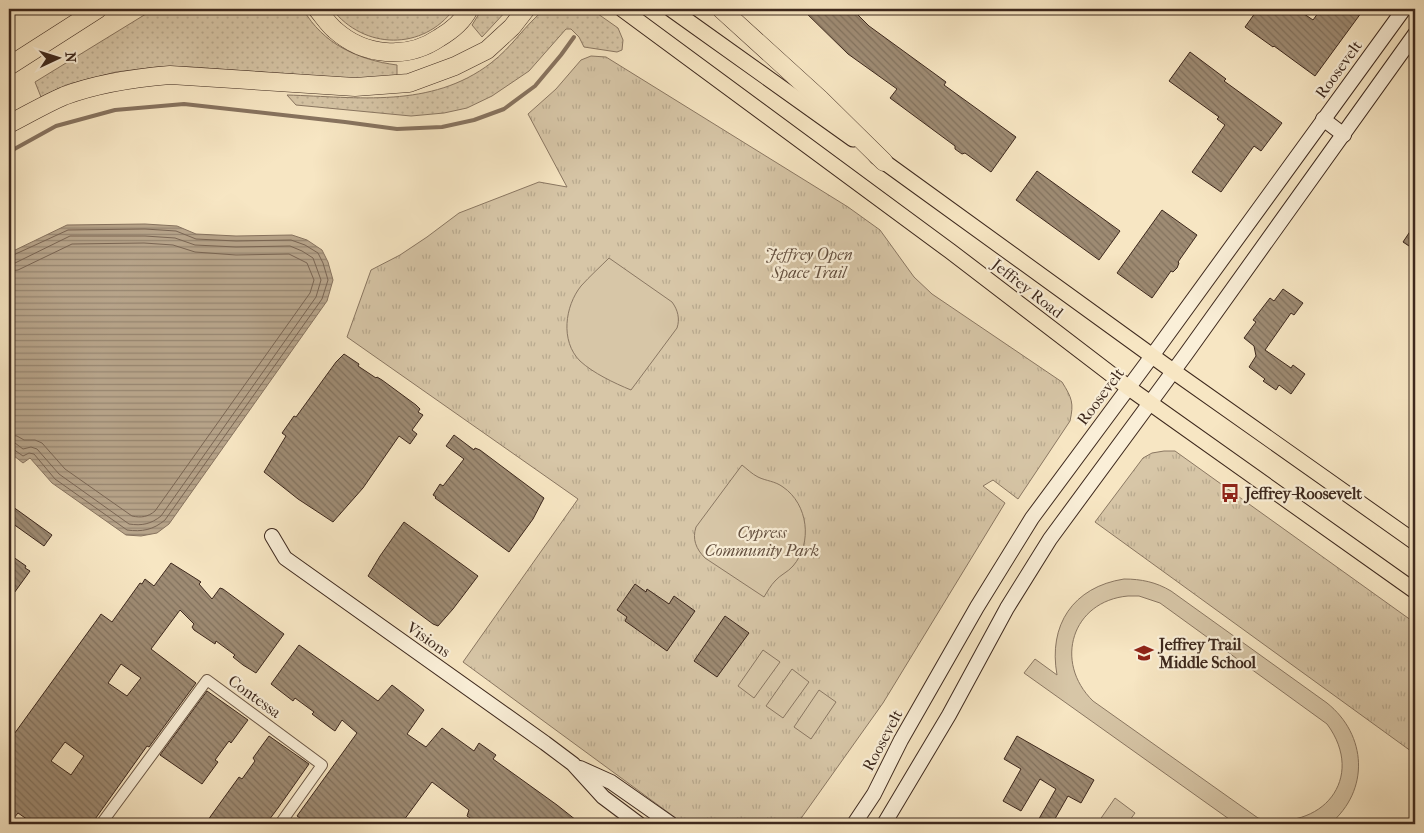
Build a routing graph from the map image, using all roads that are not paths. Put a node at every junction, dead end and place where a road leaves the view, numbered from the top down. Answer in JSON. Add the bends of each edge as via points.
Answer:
{"nodes":[{"id":1,"x":98,"y":9,"type":"edge"},
{"id":2,"x":317,"y":9,"type":"edge"},
{"id":3,"x":470,"y":9,"type":"edge"},
{"id":4,"x":526,"y":9,"type":"edge"},
{"id":5,"x":622,"y":9,"type":"edge"},
{"id":6,"x":671,"y":9,"type":"edge"},
{"id":7,"x":721,"y":9,"type":"edge"},
{"id":8,"x":1404,"y":9,"type":"edge"},
{"id":9,"x":1415,"y":34,"type":"edge"},
{"id":10,"x":9,"y":66,"type":"edge"},
{"id":11,"x":1323,"y":119,"type":"junction"},
{"id":12,"x":9,"y":124,"type":"edge"},
{"id":13,"x":1344,"y":135,"type":"junction"},
{"id":14,"x":884,"y":162,"type":"junction"},
{"id":15,"x":1152,"y":356,"type":"junction"},
{"id":16,"x":1174,"y":371,"type":"junction"},
{"id":17,"x":1129,"y":388,"type":"junction"},
{"id":18,"x":1150,"y":403,"type":"junction"},
{"id":19,"x":272,"y":536,"type":"dead end"},
{"id":20,"x":1415,"y":542,"type":"edge"},
{"id":21,"x":1415,"y":591,"type":"edge"},
{"id":22,"x":573,"y":764,"type":"junction"},
{"id":23,"x":101,"y":824,"type":"edge"},
{"id":24,"x":280,"y":824,"type":"edge"},
{"id":25,"x":639,"y":824,"type":"edge"},
{"id":26,"x":671,"y":824,"type":"edge"},
{"id":27,"x":854,"y":824,"type":"edge"},
{"id":28,"x":884,"y":824,"type":"edge"}],
"edges":[{"from":1,"to":10,"type":"highway"},
{"from":2,"to":3,"type":"highway","via":[[334,29],[351,41],[376,50],[399,52],[425,47],[437,40],[458,24]]},
{"from":4,"to":12,"type":"highway","via":[[487,50],[409,83],[355,87],[170,75],[146,77],[105,83],[64,96]]},
{"from":5,"to":17,"type":"main road","name":"Jeffrey Road","via":[[950,251]]},
{"from":6,"to":14,"type":"main road","name":"Jeffrey Road"},
{"from":7,"to":14,"type":"highway"},
{"from":8,"to":11,"type":"street","name":"Roosevelt"},
{"from":9,"to":13,"type":"street"},
{"from":11,"to":13,"type":"street"},
{"from":11,"to":15,"type":"street","name":"Roosevelt"},
{"from":13,"to":16,"type":"street"},
{"from":14,"to":15,"type":"main road","name":"Jeffrey Road"},
{"from":15,"to":16,"type":"main road","name":"Jeffrey Road"},
{"from":15,"to":17,"type":"street","name":"Roosevelt"},
{"from":16,"to":18,"type":"street"},
{"from":16,"to":20,"type":"main road","name":"Jeffrey Road"},
{"from":17,"to":18,"type":"main road","name":"Jeffrey Road"},
{"from":17,"to":27,"type":"street","name":"Roosevelt","via":[[1032,518],[976,607],[874,794]]},
{"from":18,"to":21,"type":"main road","name":"Jeffrey Road"},
{"from":18,"to":28,"type":"street","via":[[1028,573],[945,724]]},
{"from":19,"to":22,"type":"street","name":"Visions","via":[[285,558]]},
{"from":22,"to":25,"type":"street","name":"Visions","via":[[603,797]]},
{"from":22,"to":26,"type":"street","name":"Visions","via":[[611,782]]},
{"from":23,"to":24,"type":"street","name":"Contessa","via":[[206,680],[322,765]]}]}
